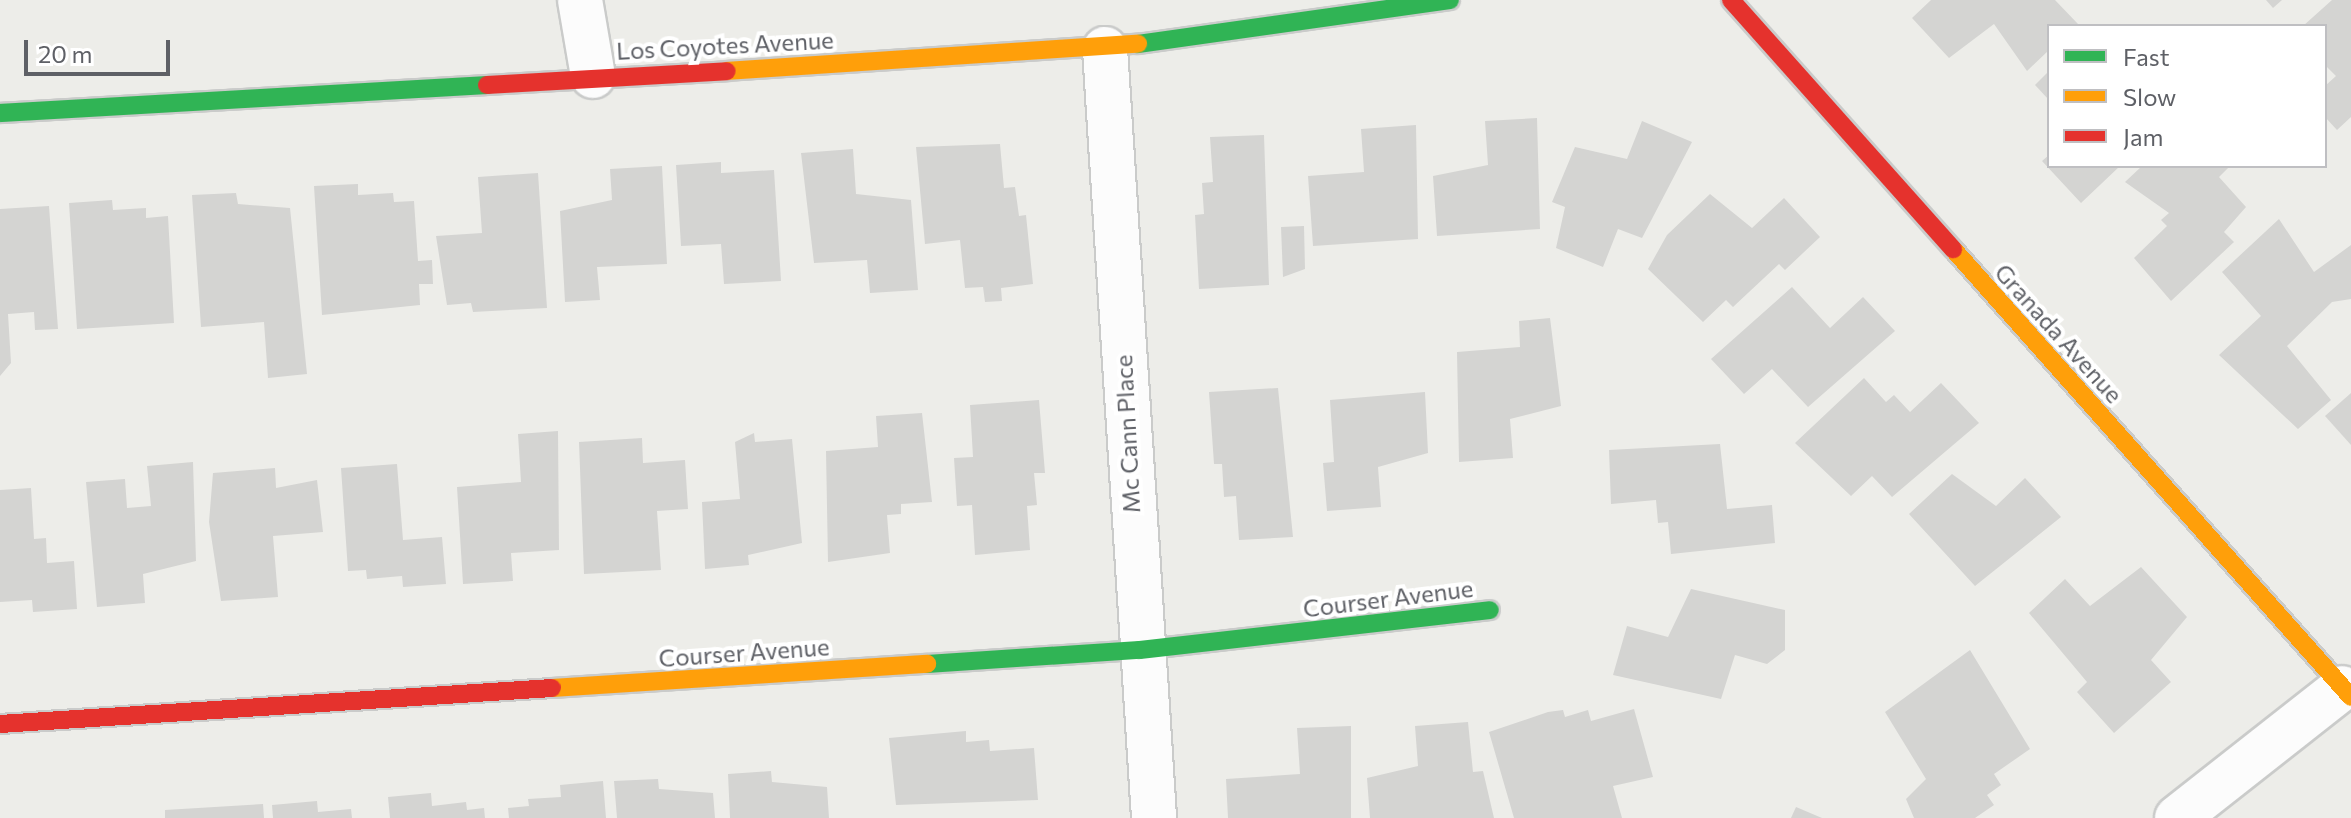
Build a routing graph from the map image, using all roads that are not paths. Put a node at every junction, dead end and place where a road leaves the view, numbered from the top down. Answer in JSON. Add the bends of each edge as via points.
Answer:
{"nodes":[{"id":1,"x":580,"y":0,"type":"edge"},
{"id":2,"x":1450,"y":0,"type":"edge"},
{"id":3,"x":1731,"y":0,"type":"edge"},
{"id":4,"x":1105,"y":49,"type":"junction"},
{"id":5,"x":593,"y":76,"type":"junction"},
{"id":6,"x":0,"y":113,"type":"edge"},
{"id":7,"x":1490,"y":610,"type":"dead end"},
{"id":8,"x":1140,"y":650,"type":"junction"},
{"id":9,"x":2347,"y":693,"type":"edge"},
{"id":10,"x":0,"y":724,"type":"edge"},
{"id":11,"x":1154,"y":818,"type":"edge"},
{"id":12,"x":2177,"y":818,"type":"edge"}],
"edges":[{"from":1,"to":5,"type":"street"},
{"from":2,"to":4,"type":"street","name":"Los Coyotes Avenue"},
{"from":3,"to":9,"type":"street","name":"Granada Avenue"},
{"from":4,"to":5,"type":"street","name":"Los Coyotes Avenue"},
{"from":4,"to":8,"type":"street","name":"Mc Cann Place"},
{"from":5,"to":6,"type":"street","name":"Los Coyotes Avenue"},
{"from":7,"to":8,"type":"street","name":"Courser Avenue"},
{"from":8,"to":10,"type":"street","name":"Courser Avenue"},
{"from":8,"to":11,"type":"street","name":"Mc Cann Place"},
{"from":9,"to":12,"type":"street"}]}
